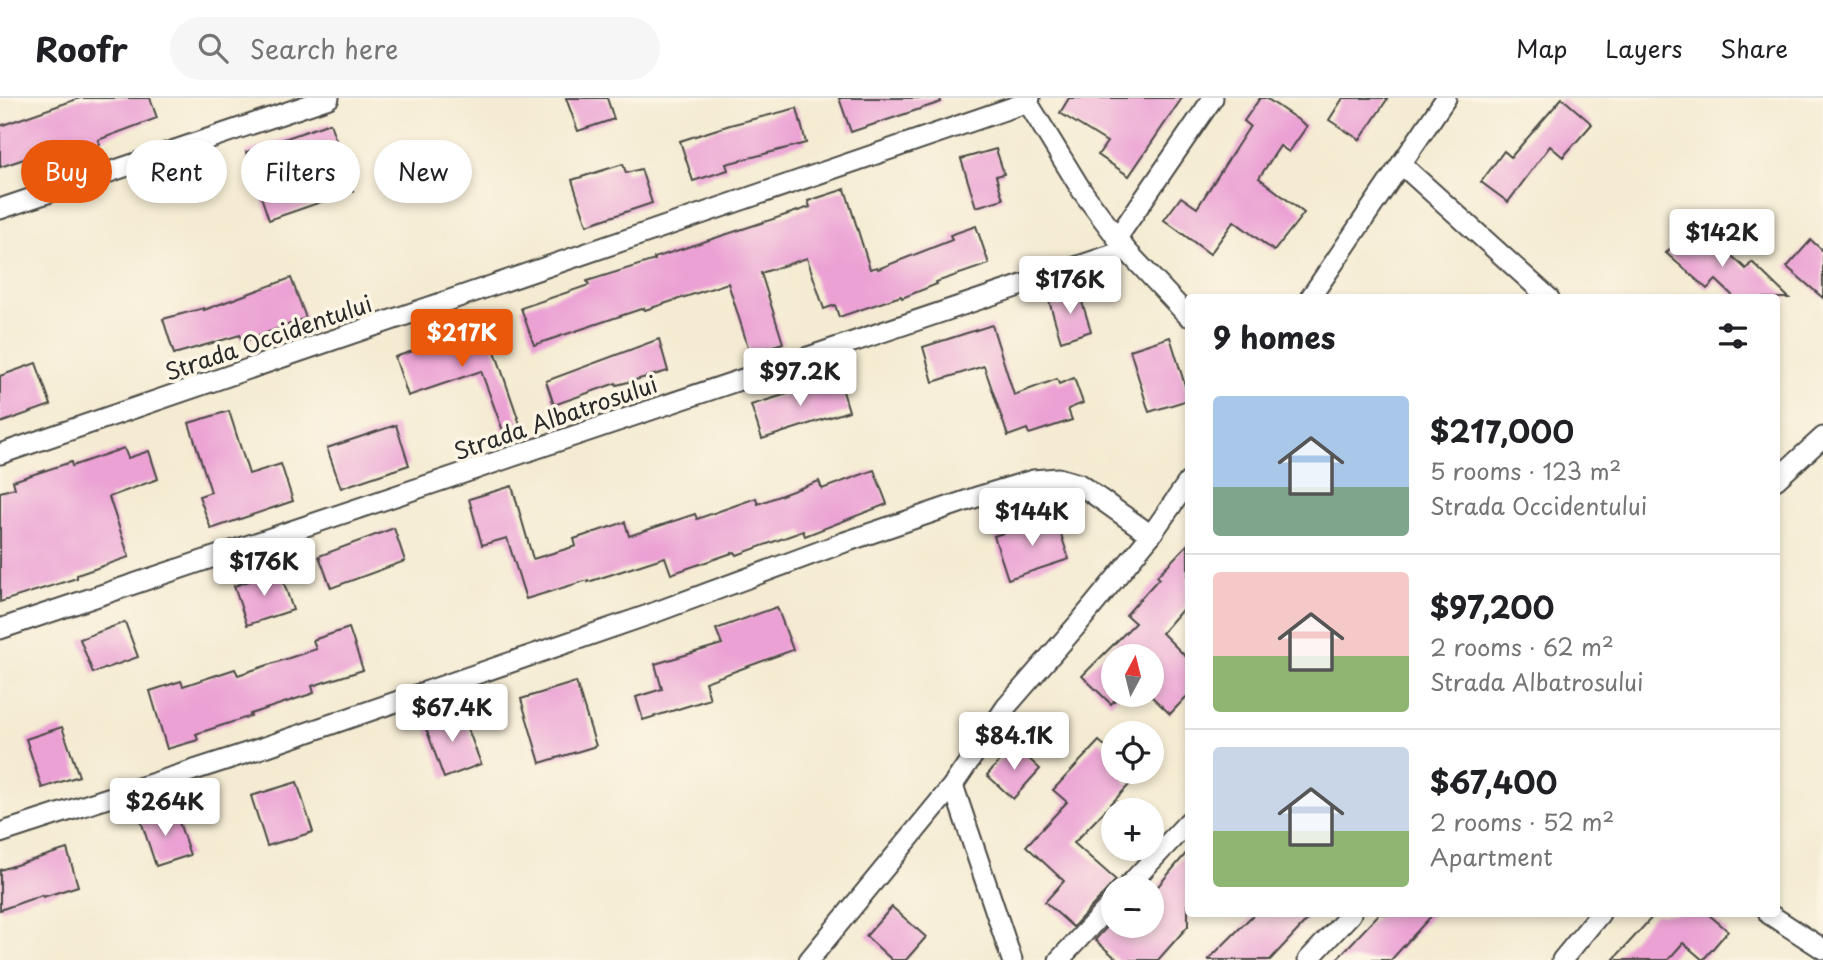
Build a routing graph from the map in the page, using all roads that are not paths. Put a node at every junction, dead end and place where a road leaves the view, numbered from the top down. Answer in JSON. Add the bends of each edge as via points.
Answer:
{"nodes":[{"id":1,"x":329,"y":98,"type":"edge"},
{"id":2,"x":1213,"y":98,"type":"edge"},
{"id":3,"x":1446,"y":98,"type":"edge"},
{"id":4,"x":1028,"y":99,"type":"edge"},
{"id":5,"x":1401,"y":164,"type":"junction"},
{"id":6,"x":0,"y":209,"type":"edge"},
{"id":7,"x":1121,"y":244,"type":"junction"},
{"id":8,"x":1313,"y":294,"type":"edge"},
{"id":9,"x":1545,"y":294,"type":"edge"},
{"id":10,"x":1185,"y":313,"type":"edge"},
{"id":11,"x":1823,"y":437,"type":"edge"},
{"id":12,"x":0,"y":454,"type":"edge"},
{"id":13,"x":1780,"y":476,"type":"edge"},
{"id":14,"x":1185,"y":486,"type":"edge"},
{"id":15,"x":1150,"y":535,"type":"junction"},
{"id":16,"x":0,"y":629,"type":"edge"},
{"id":17,"x":953,"y":785,"type":"junction"},
{"id":18,"x":1185,"y":824,"type":"edge"},
{"id":19,"x":0,"y":833,"type":"edge"},
{"id":20,"x":1138,"y":875,"type":"edge"},
{"id":21,"x":1101,"y":915,"type":"edge"},
{"id":22,"x":1348,"y":917,"type":"edge"},
{"id":23,"x":1598,"y":917,"type":"edge"},
{"id":24,"x":1774,"y":917,"type":"edge"},
{"id":25,"x":1823,"y":949,"type":"edge"},
{"id":26,"x":808,"y":960,"type":"edge"},
{"id":27,"x":1012,"y":960,"type":"edge"},
{"id":28,"x":1059,"y":960,"type":"edge"},
{"id":29,"x":1308,"y":960,"type":"edge"},
{"id":30,"x":1562,"y":960,"type":"edge"}],
"edges":[{"from":1,"to":6,"type":"street"},
{"from":2,"to":7,"type":"street"},
{"from":3,"to":5,"type":"street"},
{"from":4,"to":7,"type":"street","via":[[1082,191]]},
{"from":4,"to":12,"type":"street","name":"Strada Occidentului"},
{"from":5,"to":8,"type":"street"},
{"from":5,"to":9,"type":"street"},
{"from":7,"to":10,"type":"street"},
{"from":7,"to":16,"type":"street","name":"Strada Albatrosului"},
{"from":11,"to":13,"type":"street"},
{"from":14,"to":15,"type":"street"},
{"from":15,"to":17,"type":"street","via":[[1006,707]]},
{"from":15,"to":19,"type":"street","via":[[1079,484],[1058,478],[1033,480],[265,747]]},
{"from":17,"to":26,"type":"street"},
{"from":17,"to":27,"type":"street"},
{"from":18,"to":20,"type":"street"},
{"from":21,"to":28,"type":"street"},
{"from":22,"to":29,"type":"street"},
{"from":23,"to":30,"type":"street"},
{"from":24,"to":25,"type":"street"}]}
